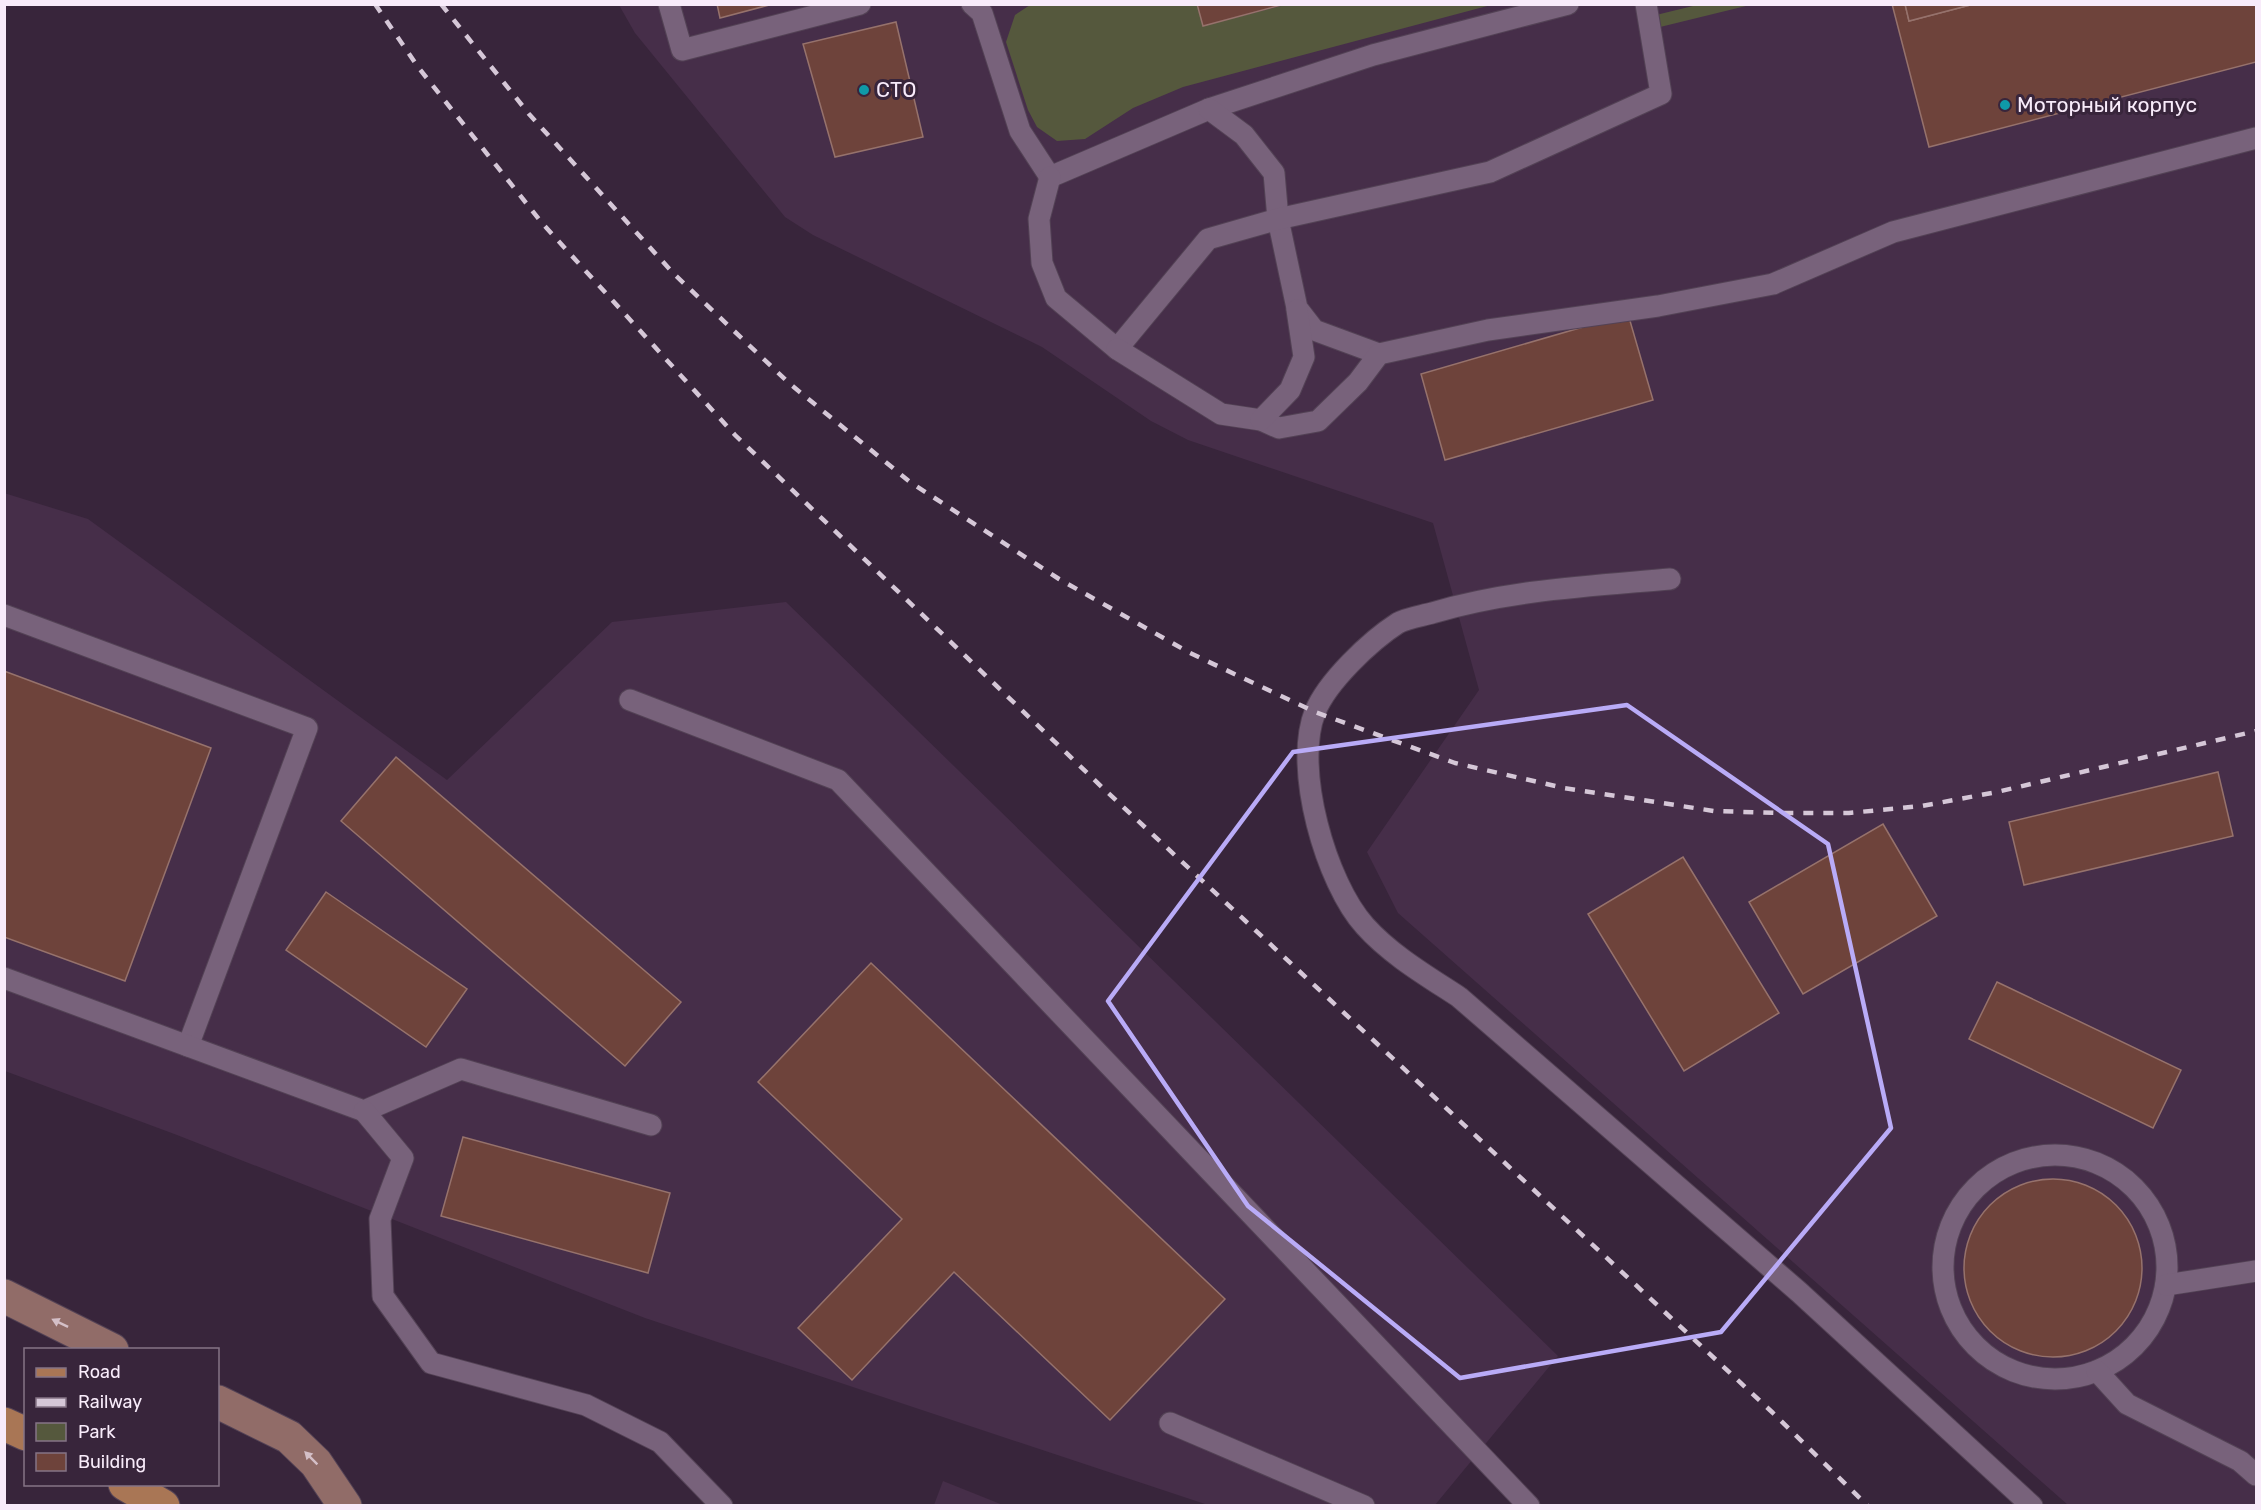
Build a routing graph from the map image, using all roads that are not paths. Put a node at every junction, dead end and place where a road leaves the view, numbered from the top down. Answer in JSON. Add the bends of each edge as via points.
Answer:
{"nodes":[{"id":1,"x":669,"y":4,"type":"edge"},
{"id":2,"x":860,"y":4,"type":"edge"},
{"id":3,"x":972,"y":4,"type":"edge"},
{"id":4,"x":1568,"y":4,"type":"edge"},
{"id":5,"x":1646,"y":4,"type":"edge"},
{"id":6,"x":1209,"y":109,"type":"junction"},
{"id":7,"x":2256,"y":138,"type":"edge"},
{"id":8,"x":1050,"y":177,"type":"junction"},
{"id":9,"x":1278,"y":219,"type":"junction"},
{"id":10,"x":1297,"y":308,"type":"junction"},
{"id":11,"x":1117,"y":349,"type":"junction"},
{"id":12,"x":1379,"y":354,"type":"junction"},
{"id":13,"x":1261,"y":420,"type":"junction"},
{"id":14,"x":1670,"y":579,"type":"dead end"},
{"id":15,"x":4,"y":615,"type":"edge"},
{"id":16,"x":630,"y":700,"type":"dead end"},
{"id":17,"x":4,"y":978,"type":"edge"},
{"id":18,"x":188,"y":1046,"type":"junction"},
{"id":19,"x":364,"y":1111,"type":"junction"},
{"id":20,"x":651,"y":1125,"type":"dead end"},
{"id":21,"x":2256,"y":1271,"type":"edge"},
{"id":22,"x":2166,"y":1285,"type":"junction"},
{"id":23,"x":4,"y":1296,"type":"edge"},
{"id":24,"x":108,"y":1348,"type":"edge"},
{"id":25,"x":2097,"y":1371,"type":"junction"},
{"id":26,"x":219,"y":1402,"type":"edge"},
{"id":27,"x":1170,"y":1423,"type":"dead end"},
{"id":28,"x":4,"y":1424,"type":"edge"},
{"id":29,"x":24,"y":1433,"type":"edge"},
{"id":30,"x":2256,"y":1475,"type":"edge"},
{"id":31,"x":127,"y":1486,"type":"edge"},
{"id":32,"x":163,"y":1506,"type":"edge"},
{"id":33,"x":345,"y":1506,"type":"edge"},
{"id":34,"x":722,"y":1506,"type":"edge"},
{"id":35,"x":1364,"y":1506,"type":"edge"},
{"id":36,"x":1529,"y":1506,"type":"edge"},
{"id":37,"x":2032,"y":1506,"type":"edge"}],
"edges":[{"from":1,"to":2,"type":"lane","via":[[682,50]]},
{"from":3,"to":8,"type":"lane","via":[[982,14],[1020,131]]},
{"from":4,"to":6,"type":"lane","via":[[1373,55]]},
{"from":5,"to":9,"type":"lane","via":[[1661,94],[1490,172]]},
{"from":6,"to":8,"type":"lane"},
{"from":6,"to":9,"type":"lane","via":[[1244,135],[1274,173]]},
{"from":7,"to":12,"type":"lane","via":[[1893,232],[1773,284],[1658,306],[1488,330]]},
{"from":8,"to":11,"type":"lane","via":[[1039,219],[1042,263],[1056,298]]},
{"from":9,"to":10,"type":"lane"},
{"from":9,"to":11,"type":"lane","via":[[1208,239]]},
{"from":10,"to":12,"type":"lane","via":[[1314,330]]},
{"from":10,"to":13,"type":"lane","via":[[1304,357],[1290,390]]},
{"from":11,"to":13,"type":"lane","via":[[1221,414]]},
{"from":12,"to":13,"type":"lane","via":[[1358,382],[1318,421],[1279,428]]},
{"from":14,"to":37,"type":"lane","via":[[1560,588],[1460,604],[1399,622],[1349,662],[1315,712],[1307,758],[1317,831],[1336,881],[1364,926],[1408,963],[1459,997],[1790,1284]]},
{"from":15,"to":18,"type":"lane","via":[[307,728]]},
{"from":16,"to":36,"type":"lane","via":[[838,780]]},
{"from":17,"to":18,"type":"lane"},
{"from":18,"to":19,"type":"lane"},
{"from":19,"to":20,"type":"lane","via":[[461,1069]]},
{"from":19,"to":34,"type":"lane","via":[[403,1158],[380,1219],[383,1296],[431,1363],[586,1405],[660,1442]]},
{"from":21,"to":22,"type":"lane"},
{"from":22,"to":25,"type":"lane","via":[[2153,1322],[2130,1351]]},
{"from":22,"to":25,"type":"lane","via":[[2165,1243],[2149,1204],[2119,1174],[2091,1161],[2038,1155],[1998,1169],[1966,1196],[1947,1234],[1942,1276],[1959,1325],[1978,1350],[2014,1372],[2056,1380]]},
{"from":24,"to":23,"type":"street","one_way":true},
{"from":25,"to":30,"type":"lane","via":[[2127,1404],[2240,1461]]},
{"from":33,"to":26,"type":"street","one_way":true,"via":[[316,1463],[289,1437]]},
{"from":27,"to":35,"type":"lane"},
{"from":28,"to":29,"type":"main road"},
{"from":31,"to":32,"type":"main road"}]}
